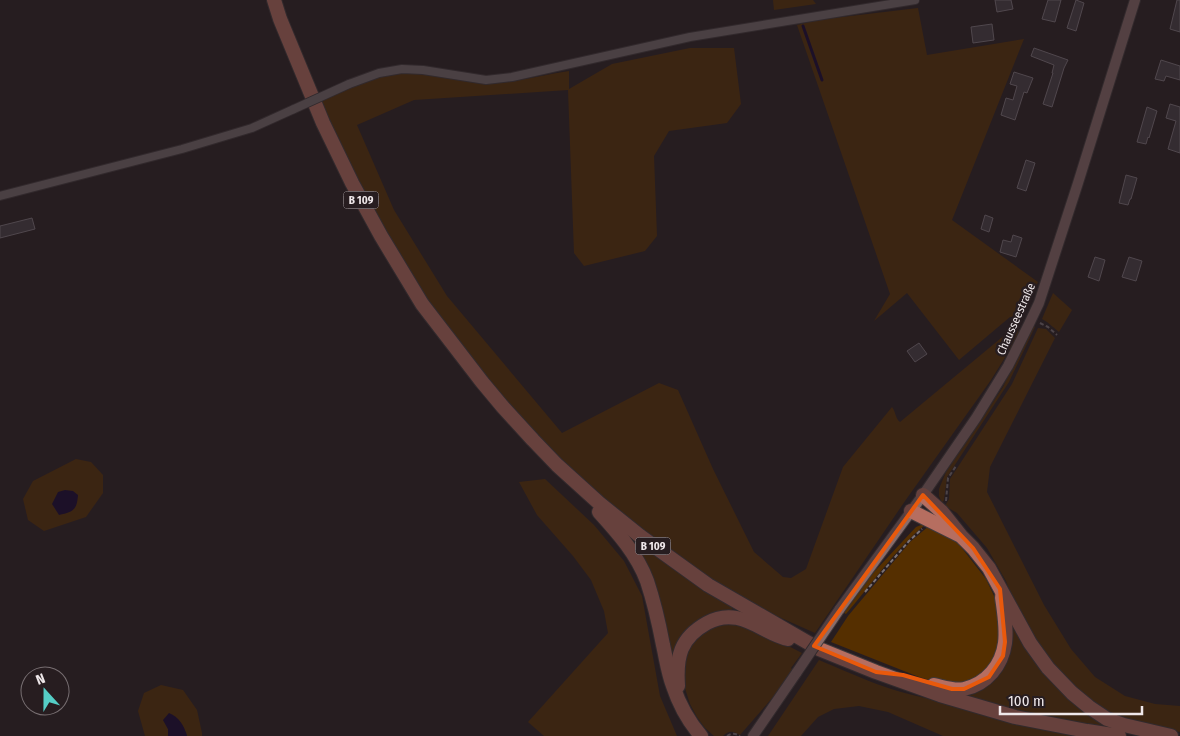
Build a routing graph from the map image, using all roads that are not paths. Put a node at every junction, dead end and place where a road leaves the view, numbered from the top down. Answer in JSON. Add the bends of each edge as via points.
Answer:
{"nodes":[{"id":1,"x":274,"y":0,"type":"edge"},
{"id":2,"x":915,"y":0,"type":"edge"},
{"id":3,"x":1135,"y":0,"type":"edge"},
{"id":4,"x":0,"y":196,"type":"edge"},
{"id":5,"x":557,"y":465,"type":"junction"},
{"id":6,"x":923,"y":495,"type":"junction"},
{"id":7,"x":912,"y":511,"type":"junction"},
{"id":8,"x":962,"y":536,"type":"junction"},
{"id":9,"x":1000,"y":589,"type":"junction"},
{"id":10,"x":808,"y":643,"type":"junction"},
{"id":11,"x":876,"y":672,"type":"junction"},
{"id":12,"x":682,"y":706,"type":"junction"},
{"id":13,"x":701,"y":736,"type":"edge"},
{"id":14,"x":753,"y":736,"type":"edge"},
{"id":15,"x":1119,"y":736,"type":"edge"},
{"id":16,"x":1171,"y":736,"type":"edge"}],
"edges":[{"from":1,"to":5,"type":"highway","number":"B 109","via":[[323,123],[352,183],[422,304],[502,406]]},
{"from":2,"to":4,"type":"street","bridge":true,"via":[[690,37],[512,77],[486,80],[423,70],[379,73],[252,128]]},
{"from":3,"to":6,"type":"main road","name":"Chausseestraße","via":[[1039,303],[1008,366]]},
{"from":5,"to":10,"type":"highway","number":"B 109","via":[[599,503],[678,564],[727,597]]},
{"from":5,"to":12,"type":"highway","via":[[638,560],[654,606],[673,686]]},
{"from":6,"to":7,"type":"main road","name":"Chausseestraße"},
{"from":6,"to":8,"type":"highway"},
{"from":7,"to":8,"type":"highway"},
{"from":7,"to":14,"type":"main road","name":"Chausseestraße","bridge":true},
{"from":8,"to":9,"type":"highway","via":[[984,561]]},
{"from":9,"to":11,"type":"highway","via":[[1006,642],[1003,656],[989,677],[964,689],[952,689],[903,674]]},
{"from":9,"to":16,"type":"highway","via":[[1030,643],[1072,693],[1107,719]]},
{"from":10,"to":11,"type":"highway","number":"B 109"},
{"from":10,"to":12,"type":"highway","via":[[779,637],[738,618],[713,620],[697,629],[681,650],[677,668]]},
{"from":11,"to":15,"type":"highway","number":"B 109","via":[[940,696],[1015,717]]},
{"from":12,"to":13,"type":"highway"}]}
